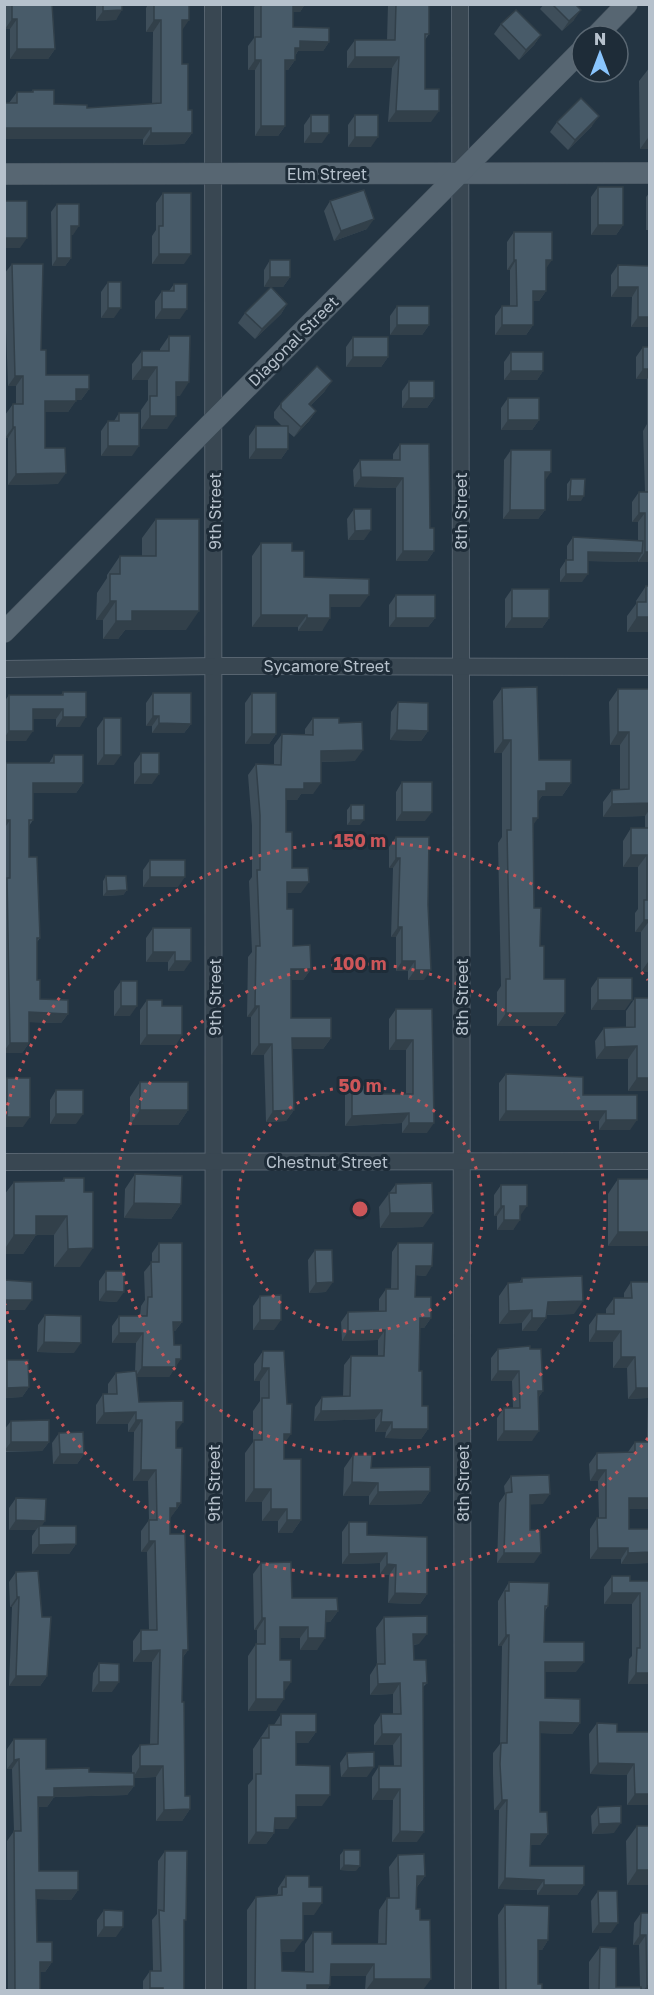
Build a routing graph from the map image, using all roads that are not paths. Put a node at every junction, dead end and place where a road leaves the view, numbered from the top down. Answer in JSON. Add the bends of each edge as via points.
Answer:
{"nodes":[{"id":1,"x":213,"y":4,"type":"edge"},
{"id":2,"x":460,"y":4,"type":"edge"},
{"id":3,"x":627,"y":4,"type":"edge"},
{"id":4,"x":608,"y":24,"type":"edge"},
{"id":5,"x":570,"y":62,"type":"edge"},
{"id":6,"x":650,"y":173,"type":"edge"},
{"id":7,"x":4,"y":174,"type":"edge"},
{"id":8,"x":214,"y":174,"type":"junction"},
{"id":9,"x":459,"y":174,"type":"junction"},
{"id":10,"x":215,"y":420,"type":"junction"},
{"id":11,"x":4,"y":632,"type":"edge"},
{"id":12,"x":215,"y":666,"type":"junction"},
{"id":13,"x":462,"y":667,"type":"junction"},
{"id":14,"x":650,"y":667,"type":"edge"},
{"id":15,"x":4,"y":669,"type":"edge"},
{"id":16,"x":462,"y":1161,"type":"junction"},
{"id":17,"x":650,"y":1161,"type":"edge"},
{"id":18,"x":4,"y":1162,"type":"edge"},
{"id":19,"x":214,"y":1162,"type":"junction"},
{"id":20,"x":214,"y":1990,"type":"edge"},
{"id":21,"x":463,"y":1990,"type":"edge"}],
"edges":[{"from":1,"to":8,"type":"street","name":"9th Street"},
{"from":2,"to":9,"type":"street","name":"8th Street"},
{"from":3,"to":4,"type":"main road"},
{"from":5,"to":9,"type":"main road","name":"Diagonal Street"},
{"from":6,"to":9,"type":"main road","name":"Elm Street"},
{"from":7,"to":8,"type":"main road","name":"Elm Street"},
{"from":8,"to":9,"type":"main road","name":"Elm Street"},
{"from":8,"to":10,"type":"street","name":"9th Street"},
{"from":9,"to":10,"type":"main road","name":"Diagonal Street"},
{"from":9,"to":13,"type":"street","name":"8th Street"},
{"from":10,"to":11,"type":"main road","name":"Diagonal Street"},
{"from":10,"to":12,"type":"street","name":"9th Street"},
{"from":12,"to":13,"type":"street","name":"Sycamore Street"},
{"from":12,"to":15,"type":"street","name":"Sycamore Street"},
{"from":12,"to":19,"type":"street","name":"9th Street"},
{"from":13,"to":14,"type":"street","name":"Sycamore Street"},
{"from":13,"to":16,"type":"street","name":"8th Street"},
{"from":16,"to":17,"type":"street","name":"Chestnut Street"},
{"from":16,"to":19,"type":"street","name":"Chestnut Street"},
{"from":16,"to":21,"type":"street","name":"8th Street"},
{"from":18,"to":19,"type":"street","name":"Chestnut Street"},
{"from":19,"to":20,"type":"street","name":"9th Street"}]}
